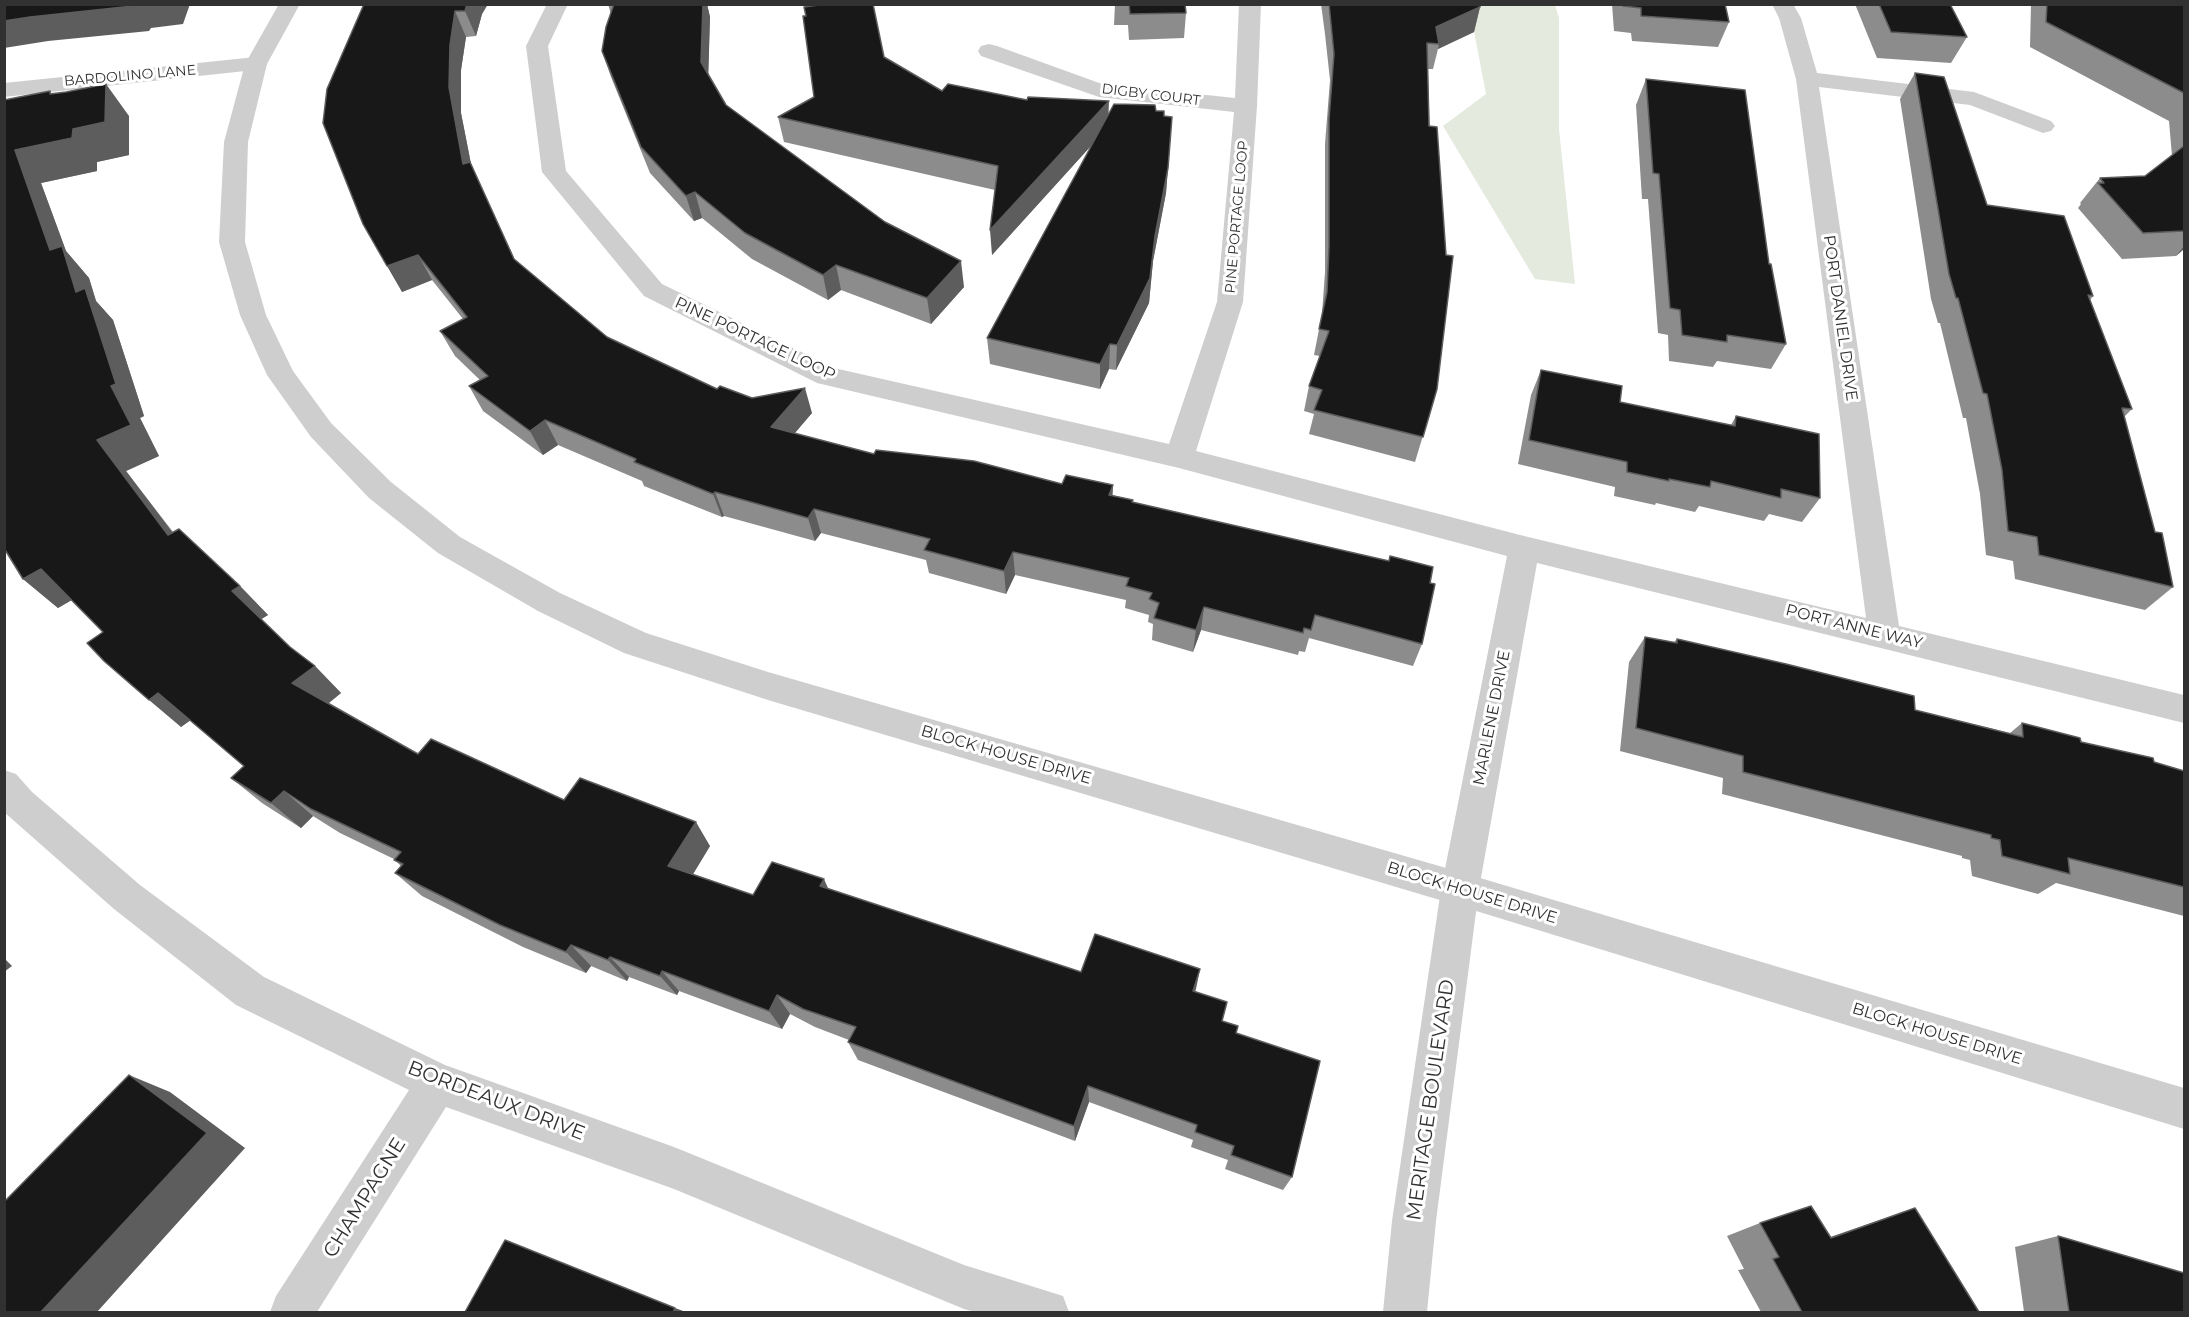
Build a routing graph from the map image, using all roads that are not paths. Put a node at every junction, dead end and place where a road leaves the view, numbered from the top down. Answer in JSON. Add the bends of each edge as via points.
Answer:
{"nodes":[{"id":1,"x":291,"y":4,"type":"edge"},
{"id":2,"x":558,"y":4,"type":"edge"},
{"id":3,"x":1250,"y":4,"type":"edge"},
{"id":4,"x":1782,"y":4,"type":"edge"},
{"id":5,"x":989,"y":51,"type":"dead end"},
{"id":6,"x":256,"y":64,"type":"junction"},
{"id":7,"x":1807,"y":79,"type":"junction"},
{"id":8,"x":4,"y":90,"type":"edge"},
{"id":9,"x":1246,"y":106,"type":"junction"},
{"id":10,"x":2043,"y":126,"type":"dead end"},
{"id":11,"x":1179,"y":457,"type":"junction"},
{"id":12,"x":1524,"y":548,"type":"junction"},
{"id":13,"x":1884,"y":634,"type":"junction"},
{"id":14,"x":2184,"y":709,"type":"edge"},
{"id":15,"x":4,"y":785,"type":"edge"},
{"id":16,"x":1460,"y":889,"type":"junction"},
{"id":17,"x":437,"y":1083,"type":"junction"},
{"id":18,"x":2184,"y":1109,"type":"edge"},
{"id":19,"x":292,"y":1312,"type":"edge"},
{"id":20,"x":1047,"y":1312,"type":"edge"},
{"id":21,"x":1405,"y":1312,"type":"edge"}],
"edges":[{"from":1,"to":6,"type":"street","name":"BLOCK HOUSE DRIVE"},
{"from":2,"to":11,"type":"street","name":"PINE PORTAGE LOOP","via":[[537,46],[554,172],[653,290],[827,376]]},
{"from":3,"to":9,"type":"street","name":"PINE PORTAGE LOOP"},
{"from":4,"to":7,"type":"street","name":"PORT DANIEL DRIVE","via":[[1790,18]]},
{"from":5,"to":9,"type":"street","name":"DIGBY COURT","via":[[1099,90]]},
{"from":6,"to":8,"type":"street","name":"BARDOLINO LANE"},
{"from":6,"to":16,"type":"street","name":"BLOCK HOUSE DRIVE","via":[[236,142],[232,242],[253,315],[281,375],[321,430],[380,489],[449,545],[549,602],[636,643]]},
{"from":7,"to":10,"type":"street","via":[[1974,99]]},
{"from":7,"to":13,"type":"street","name":"PORT DANIEL DRIVE"},
{"from":9,"to":11,"type":"street","name":"PINE PORTAGE LOOP","via":[[1230,302]]},
{"from":11,"to":12,"type":"street","name":"PINE PORTAGE LOOP"},
{"from":12,"to":13,"type":"street","name":"PORT ANNE WAY"},
{"from":12,"to":16,"type":"street","name":"MARLENE DRIVE"},
{"from":13,"to":14,"type":"street","name":"PORT ANNE WAY"},
{"from":15,"to":17,"type":"street","name":"BORDEAUX DRIVE","via":[[19,803],[127,897],[250,991]]},
{"from":16,"to":18,"type":"street","name":"BLOCK HOUSE DRIVE"},
{"from":16,"to":21,"type":"street","name":"MERITAGE BOULEVARD"},
{"from":17,"to":19,"type":"street","name":"CHAMPAGNE"},
{"from":17,"to":20,"type":"street","name":"BORDEAUX DRIVE","via":[[674,1167],[964,1287]]}]}
